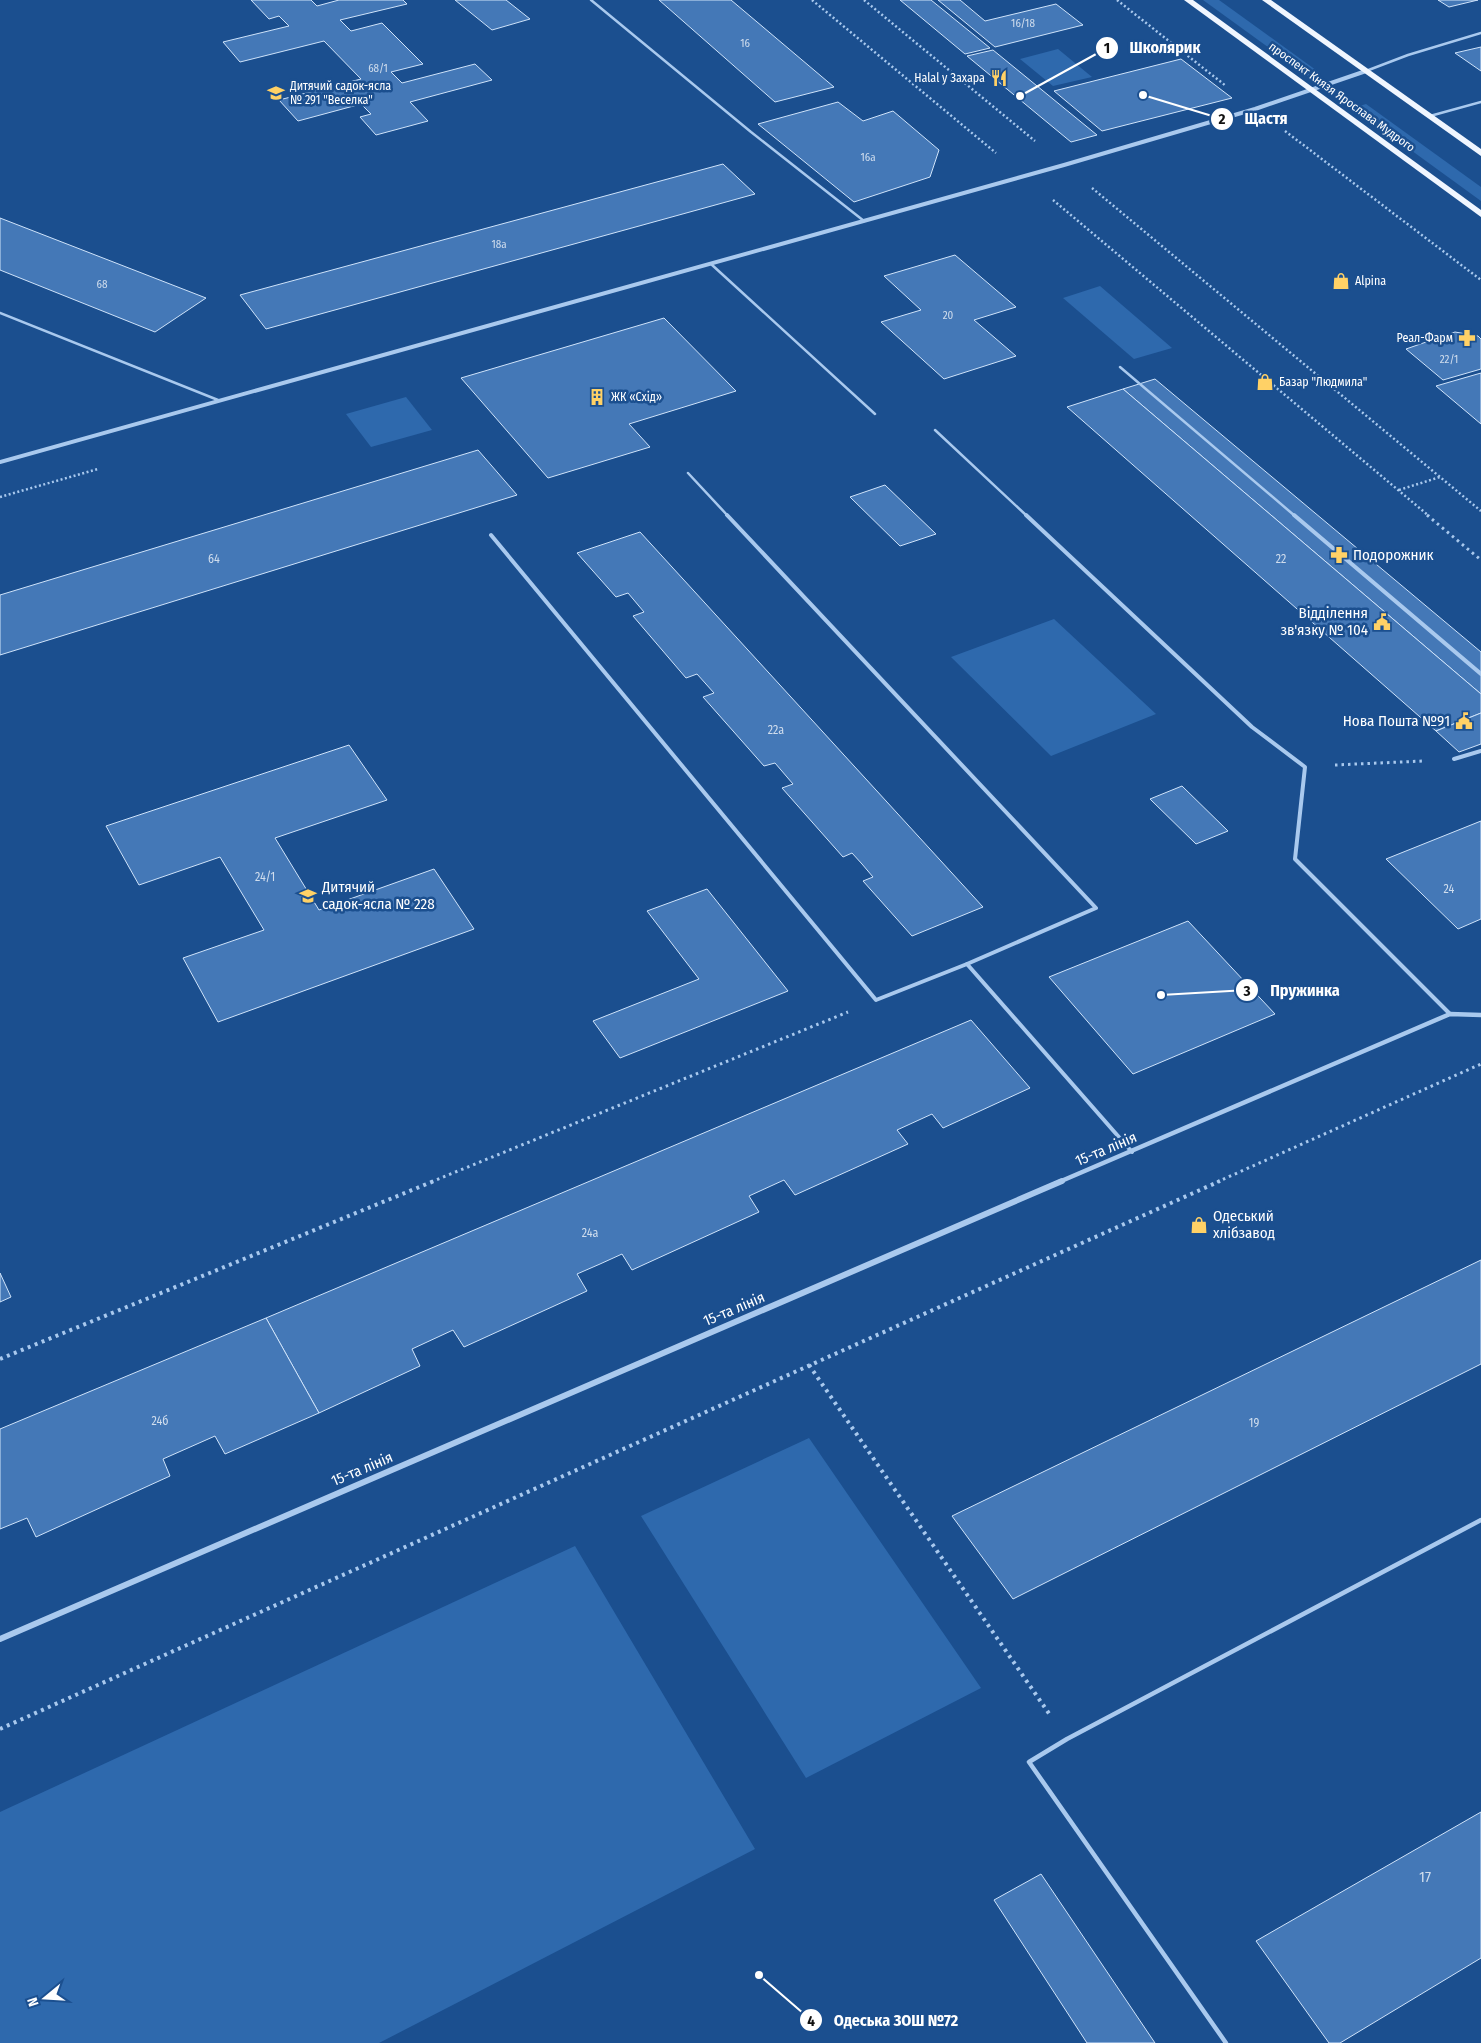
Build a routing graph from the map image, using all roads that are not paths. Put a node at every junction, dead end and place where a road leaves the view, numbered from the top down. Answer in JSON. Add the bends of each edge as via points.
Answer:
{"nodes":[{"id":1,"x":591,"y":0,"type":"edge"},
{"id":2,"x":1188,"y":0,"type":"edge"},
{"id":3,"x":1266,"y":0,"type":"edge"},
{"id":4,"x":1481,"y":33,"type":"edge"},
{"id":5,"x":1366,"y":71,"type":"junction"},
{"id":6,"x":1310,"y":89,"type":"junction"},
{"id":7,"x":1481,"y":102,"type":"edge"},
{"id":8,"x":1430,"y":117,"type":"junction"},
{"id":9,"x":1481,"y":153,"type":"edge"},
{"id":10,"x":1481,"y":214,"type":"edge"},
{"id":11,"x":864,"y":221,"type":"junction"},
{"id":12,"x":711,"y":264,"type":"junction"},
{"id":13,"x":0,"y":313,"type":"edge"},
{"id":14,"x":1120,"y":367,"type":"dead end"},
{"id":15,"x":218,"y":400,"type":"junction"},
{"id":16,"x":875,"y":414,"type":"dead end"},
{"id":17,"x":935,"y":430,"type":"dead end"},
{"id":18,"x":0,"y":462,"type":"edge"},
{"id":19,"x":688,"y":473,"type":"dead end"},
{"id":20,"x":491,"y":535,"type":"dead end"},
{"id":21,"x":1481,"y":674,"type":"edge"},
{"id":22,"x":1481,"y":751,"type":"edge"},
{"id":23,"x":1454,"y":759,"type":"road end"},
{"id":24,"x":968,"y":964,"type":"junction"},
{"id":25,"x":1450,"y":1014,"type":"junction"},
{"id":26,"x":1481,"y":1015,"type":"edge"},
{"id":27,"x":1132,"y":1152,"type":"junction"},
{"id":28,"x":1481,"y":1520,"type":"edge"},
{"id":29,"x":0,"y":1639,"type":"edge"},
{"id":30,"x":1226,"y":2043,"type":"edge"}],
"edges":[{"from":1,"to":11,"type":"lane"},
{"from":2,"to":6,"type":"main road","name":"проспект Князя Ярослава Мудрого"},
{"from":3,"to":5,"type":"main road"},
{"from":4,"to":5,"type":"lane"},
{"from":5,"to":6,"type":"street"},
{"from":5,"to":8,"type":"main road"},
{"from":6,"to":10,"type":"main road","name":"проспект Князя Ярослава Мудрого"},
{"from":6,"to":11,"type":"street","via":[[1255,109]]},
{"from":7,"to":8,"type":"lane"},
{"from":8,"to":9,"type":"main road"},
{"from":11,"to":12,"type":"street"},
{"from":12,"to":15,"type":"street"},
{"from":12,"to":16,"type":"lane"},
{"from":13,"to":15,"type":"lane"},
{"from":14,"to":21,"type":"lane"},
{"from":15,"to":18,"type":"street"},
{"from":17,"to":25,"type":"lane","via":[[1252,726],[1305,767],[1295,859]]},
{"from":19,"to":24,"type":"lane","via":[[1096,908]]},
{"from":20,"to":24,"type":"lane","via":[[876,1000]]},
{"from":22,"to":23,"type":"lane"},
{"from":24,"to":27,"type":"lane"},
{"from":25,"to":26,"type":"street","name":"15-та лінія"},
{"from":25,"to":27,"type":"street","name":"15-та лінія"},
{"from":27,"to":29,"type":"street","name":"15-та лінія"},
{"from":28,"to":30,"type":"lane","via":[[1067,1738],[1029,1762]]}]}
